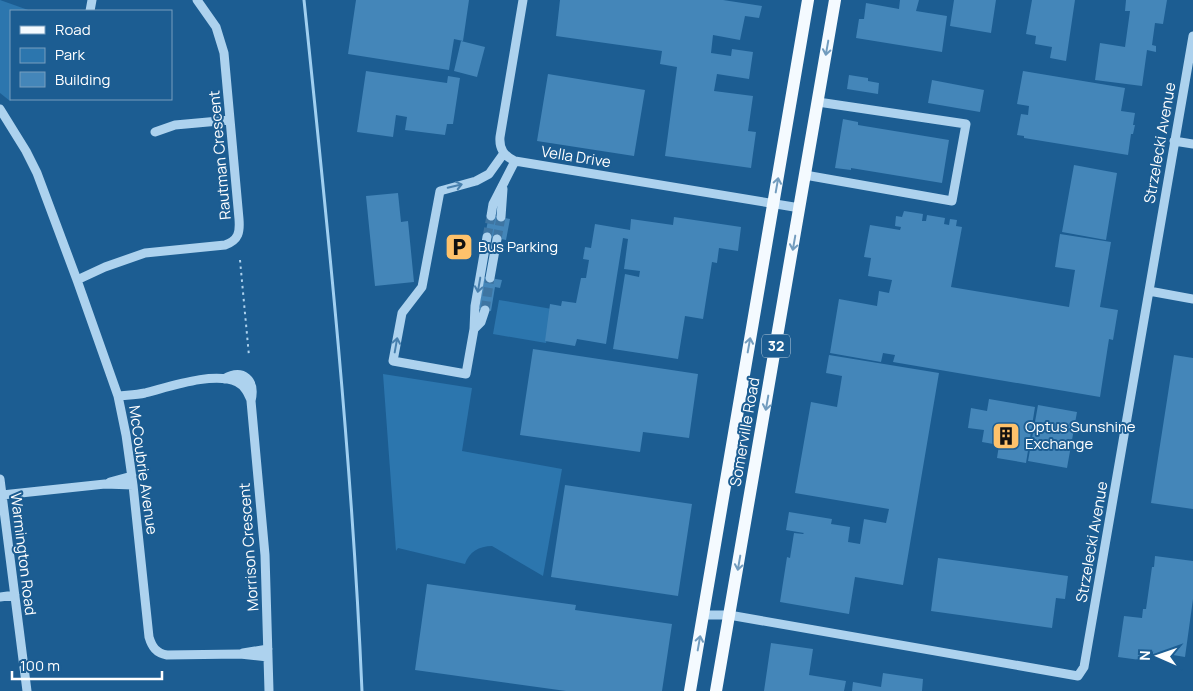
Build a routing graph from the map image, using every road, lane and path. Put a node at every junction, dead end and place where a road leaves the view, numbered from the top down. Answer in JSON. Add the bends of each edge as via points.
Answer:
{"nodes":[{"id":1,"x":198,"y":0,"type":"edge"},
{"id":2,"x":523,"y":0,"type":"edge"},
{"id":3,"x":808,"y":0,"type":"edge"},
{"id":4,"x":835,"y":0,"type":"edge"},
{"id":5,"x":1193,"y":36,"type":"edge"},
{"id":6,"x":818,"y":102,"type":"junction"},
{"id":7,"x":0,"y":109,"type":"edge"},
{"id":8,"x":230,"y":120,"type":"junction"},
{"id":9,"x":155,"y":132,"type":"dead end"},
{"id":10,"x":1174,"y":141,"type":"junction"},
{"id":11,"x":1193,"y":144,"type":"edge"},
{"id":12,"x":504,"y":153,"type":"junction"},
{"id":13,"x":515,"y":161,"type":"junction"},
{"id":14,"x":805,"y":175,"type":"junction"},
{"id":15,"x":504,"y":183,"type":"junction"},
{"id":16,"x":774,"y":203,"type":"junction"},
{"id":17,"x":800,"y":208,"type":"junction"},
{"id":18,"x":491,"y":216,"type":"tunnel mouth"},
{"id":19,"x":501,"y":217,"type":"tunnel mouth"},
{"id":20,"x":487,"y":237,"type":"tunnel mouth"},
{"id":21,"x":497,"y":239,"type":"tunnel mouth"},
{"id":22,"x":240,"y":260,"type":"dead end"},
{"id":23,"x":76,"y":277,"type":"junction"},
{"id":24,"x":490,"y":278,"type":"tunnel mouth"},
{"id":25,"x":1149,"y":291,"type":"junction"},
{"id":26,"x":1193,"y":299,"type":"edge"},
{"id":27,"x":484,"y":310,"type":"tunnel mouth"},
{"id":28,"x":474,"y":329,"type":"junction"},
{"id":29,"x":249,"y":356,"type":"dead end"},
{"id":30,"x":145,"y":393,"type":"junction"},
{"id":31,"x":118,"y":396,"type":"junction"},
{"id":32,"x":120,"y":406,"type":"junction"},
{"id":33,"x":0,"y":479,"type":"edge"},
{"id":34,"x":133,"y":480,"type":"junction"},
{"id":35,"x":2,"y":495,"type":"junction"},
{"id":36,"x":14,"y":595,"type":"junction"},
{"id":37,"x":0,"y":597,"type":"edge"},
{"id":38,"x":729,"y":614,"type":"junction"},
{"id":39,"x":703,"y":615,"type":"junction"},
{"id":40,"x":268,"y":653,"type":"junction"},
{"id":41,"x":26,"y":691,"type":"edge"},
{"id":42,"x":269,"y":691,"type":"edge"},
{"id":43,"x":690,"y":691,"type":"edge"},
{"id":44,"x":716,"y":691,"type":"edge"}],
"edges":[{"from":1,"to":8,"type":"street","name":"Rautman Crescent","via":[[216,27],[224,53]]},
{"from":2,"to":12,"type":"street","via":[[500,137]]},
{"from":16,"to":3,"type":"main road","name":"Somerville Road","number":"32","one_way":true},
{"from":4,"to":6,"type":"main road","name":"Somerville Road","number":"32","one_way":true},
{"from":5,"to":10,"type":"street","name":"Strzelecki Avenue"},
{"from":6,"to":14,"type":"main road","name":"Somerville Road","number":"32"},
{"from":6,"to":14,"type":"street","via":[[966,124],[952,201]]},
{"from":7,"to":23,"type":"street","name":"McCoubrie Avenue","via":[[37,173]]},
{"from":8,"to":9,"type":"street","via":[[175,125]]},
{"from":8,"to":23,"type":"street","name":"Rautman Crescent","via":[[240,228],[233,242],[145,253]]},
{"from":10,"to":11,"type":"street"},
{"from":10,"to":25,"type":"street","name":"Strzelecki Avenue"},
{"from":12,"to":13,"type":"street","name":"Vella Drive"},
{"from":28,"to":12,"type":"street","one_way":true,"via":[[466,374],[394,360],[402,313],[422,287],[440,191],[489,174]]},
{"from":13,"to":15,"type":"street"},
{"from":13,"to":16,"type":"street","name":"Vella Drive"},
{"from":14,"to":17,"type":"main road","name":"Somerville Road","number":"32"},
{"from":15,"to":18,"type":"street","via":[[493,204]]},
{"from":15,"to":19,"type":"street"},
{"from":16,"to":17,"type":"street","name":"Vella Drive"},
{"from":39,"to":16,"type":"main road","name":"Somerville Road","number":"32","one_way":true},
{"from":17,"to":38,"type":"main road","name":"Somerville Road","number":"32","one_way":true},
{"from":20,"to":28,"type":"street","one_way":true},
{"from":21,"to":24,"type":"street"},
{"from":22,"to":29,"type":"path"},
{"from":23,"to":31,"type":"street","name":"McCoubrie Avenue"},
{"from":25,"to":26,"type":"street"},
{"from":25,"to":38,"type":"street","name":"Strzelecki Avenue","via":[[1084,667],[1078,676]]},
{"from":27,"to":28,"type":"street","via":[[481,322]]},
{"from":30,"to":31,"type":"street","name":"Morrison Crescent"},
{"from":30,"to":32,"type":"street","name":"Morrison Crescent"},
{"from":30,"to":40,"type":"street","name":"Morrison Crescent","via":[[186,381],[239,375],[252,384],[265,555]]},
{"from":31,"to":32,"type":"street","name":"McCoubrie Avenue"},
{"from":32,"to":34,"type":"street","name":"McCoubrie Avenue"},
{"from":33,"to":35,"type":"street","name":"Warmington Road"},
{"from":34,"to":35,"type":"street"},
{"from":34,"to":40,"type":"street","name":"McCoubrie Avenue","via":[[152,645],[167,655]]},
{"from":35,"to":36,"type":"street","name":"Warmington Road"},
{"from":36,"to":37,"type":"street"},
{"from":36,"to":41,"type":"street","name":"Warmington Road"},
{"from":38,"to":39,"type":"street","name":"Strzelecki Avenue"},
{"from":38,"to":44,"type":"main road","name":"Somerville Road","number":"32"},
{"from":43,"to":39,"type":"main road","name":"Somerville Road","number":"32","one_way":true},
{"from":40,"to":42,"type":"street","name":"Morrison Crescent"}]}
